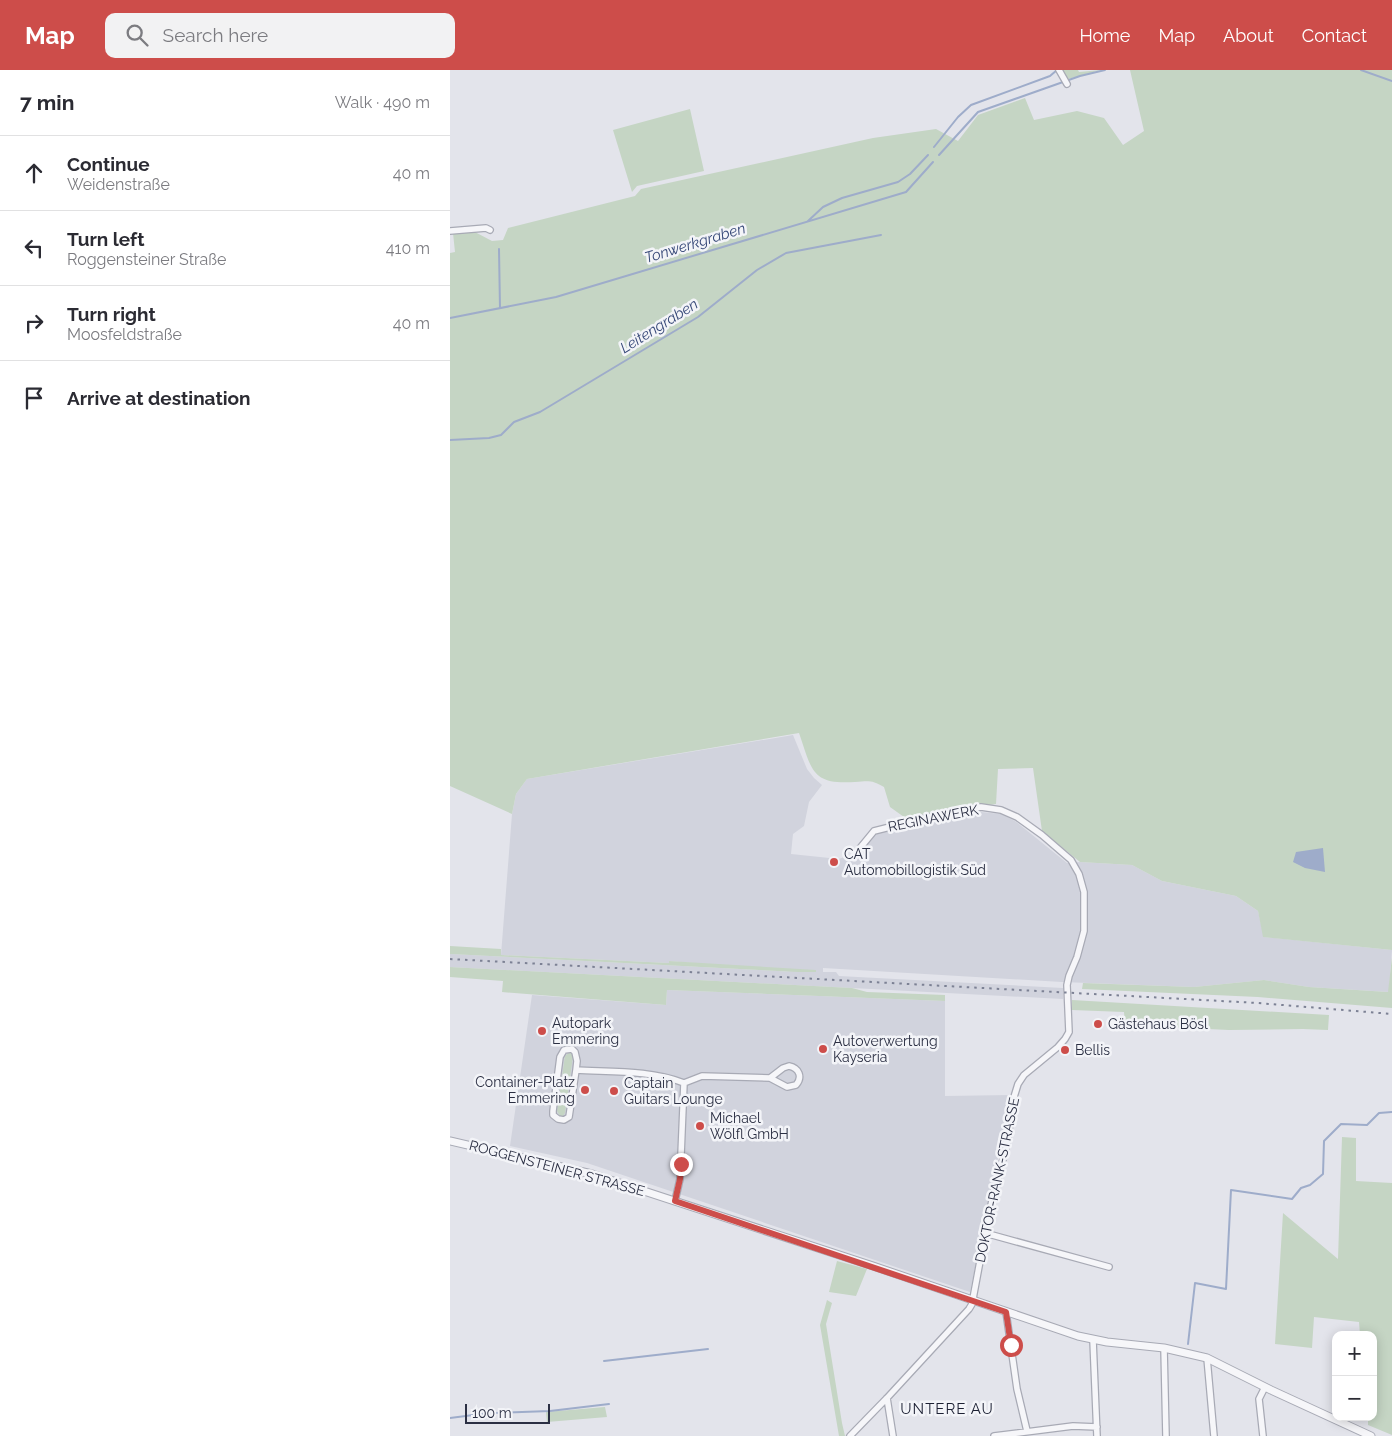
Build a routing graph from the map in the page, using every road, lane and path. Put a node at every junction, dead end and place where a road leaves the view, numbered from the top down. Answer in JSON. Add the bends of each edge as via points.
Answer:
{"nodes":[{"id":1,"x":490,"y":230,"type":"dead end"},
{"id":2,"x":450,"y":231,"type":"edge"},
{"id":3,"x":860,"y":848,"type":"dead end"},
{"id":4,"x":1067,"y":992,"type":"joint"},
{"id":5,"x":576,"y":1070,"type":"junction"},
{"id":6,"x":770,"y":1078,"type":"junction"},
{"id":7,"x":684,"y":1083,"type":"junction"},
{"id":8,"x":450,"y":1141,"type":"edge"},
{"id":9,"x":675,"y":1201,"type":"junction"},
{"id":10,"x":985,"y":1233,"type":"junction"},
{"id":11,"x":1109,"y":1267,"type":"dead end"},
{"id":12,"x":973,"y":1300,"type":"junction"},
{"id":13,"x":1006,"y":1312,"type":"junction"},
{"id":14,"x":1093,"y":1340,"type":"junction"},
{"id":15,"x":1164,"y":1348,"type":"junction"},
{"id":16,"x":1207,"y":1358,"type":"junction"},
{"id":17,"x":1265,"y":1387,"type":"junction"},
{"id":18,"x":887,"y":1398,"type":"junction"},
{"id":19,"x":1097,"y":1427,"type":"junction"},
{"id":20,"x":1027,"y":1431,"type":"junction"},
{"id":21,"x":850,"y":1436,"type":"edge"},
{"id":22,"x":893,"y":1436,"type":"edge"},
{"id":23,"x":994,"y":1436,"type":"edge"},
{"id":24,"x":1098,"y":1436,"type":"edge"},
{"id":25,"x":1166,"y":1436,"type":"edge"},
{"id":26,"x":1214,"y":1436,"type":"edge"},
{"id":27,"x":1263,"y":1436,"type":"edge"},
{"id":28,"x":1371,"y":1436,"type":"edge"}],
"edges":[{"from":1,"to":2,"type":"street"},
{"from":3,"to":4,"type":"street","name":"REGINAWERK","via":[[872,831],[950,812],[982,807],[1017,817],[1071,860],[1079,874],[1084,892],[1084,931],[1078,957],[1068,976]]},
{"from":4,"to":10,"type":"street","name":"DOKTOR-RANK-STRASSE","via":[[1070,1027],[1065,1039],[1018,1084]]},
{"from":5,"to":5,"type":"street","via":[[575,1052],[564,1050],[560,1057],[553,1111],[558,1119],[568,1117]]},
{"from":5,"to":7,"type":"street","via":[[636,1073]]},
{"from":6,"to":6,"type":"street","via":[[790,1087],[796,1085],[800,1076],[796,1068],[789,1066]]},
{"from":6,"to":7,"type":"street","via":[[702,1076]]},
{"from":7,"to":9,"type":"street","via":[[680,1179]]},
{"from":8,"to":9,"type":"street","name":"ROGGENSTEINER STRASSE","via":[[592,1174]]},
{"from":9,"to":12,"type":"street","name":"ROGGENSTEINER STRASSE"},
{"from":10,"to":11,"type":"street"},
{"from":10,"to":12,"type":"street","name":"DOKTOR-RANK-STRASSE"},
{"from":12,"to":13,"type":"street","name":"ROGGENSTEINER STRASSE"},
{"from":12,"to":18,"type":"street","via":[[969,1309]]},
{"from":13,"to":14,"type":"street","name":"ROGGENSTEINER STRASSE"},
{"from":13,"to":20,"type":"street","via":[[1017,1389]]},
{"from":14,"to":15,"type":"street","name":"ROGGENSTEINER STRASSE"},
{"from":14,"to":19,"type":"street"},
{"from":15,"to":16,"type":"street","name":"ROGGENSTEINER STRASSE"},
{"from":15,"to":25,"type":"street"},
{"from":16,"to":17,"type":"street","name":"ROGGENSTEINER STRASSE"},
{"from":16,"to":26,"type":"street"},
{"from":17,"to":27,"type":"street","via":[[1260,1399]]},
{"from":17,"to":28,"type":"street","name":"ROGGENSTEINER STRASSE"},
{"from":18,"to":21,"type":"street"},
{"from":18,"to":22,"type":"street"},
{"from":19,"to":20,"type":"street"},
{"from":19,"to":24,"type":"street"},
{"from":20,"to":23,"type":"street"}]}
